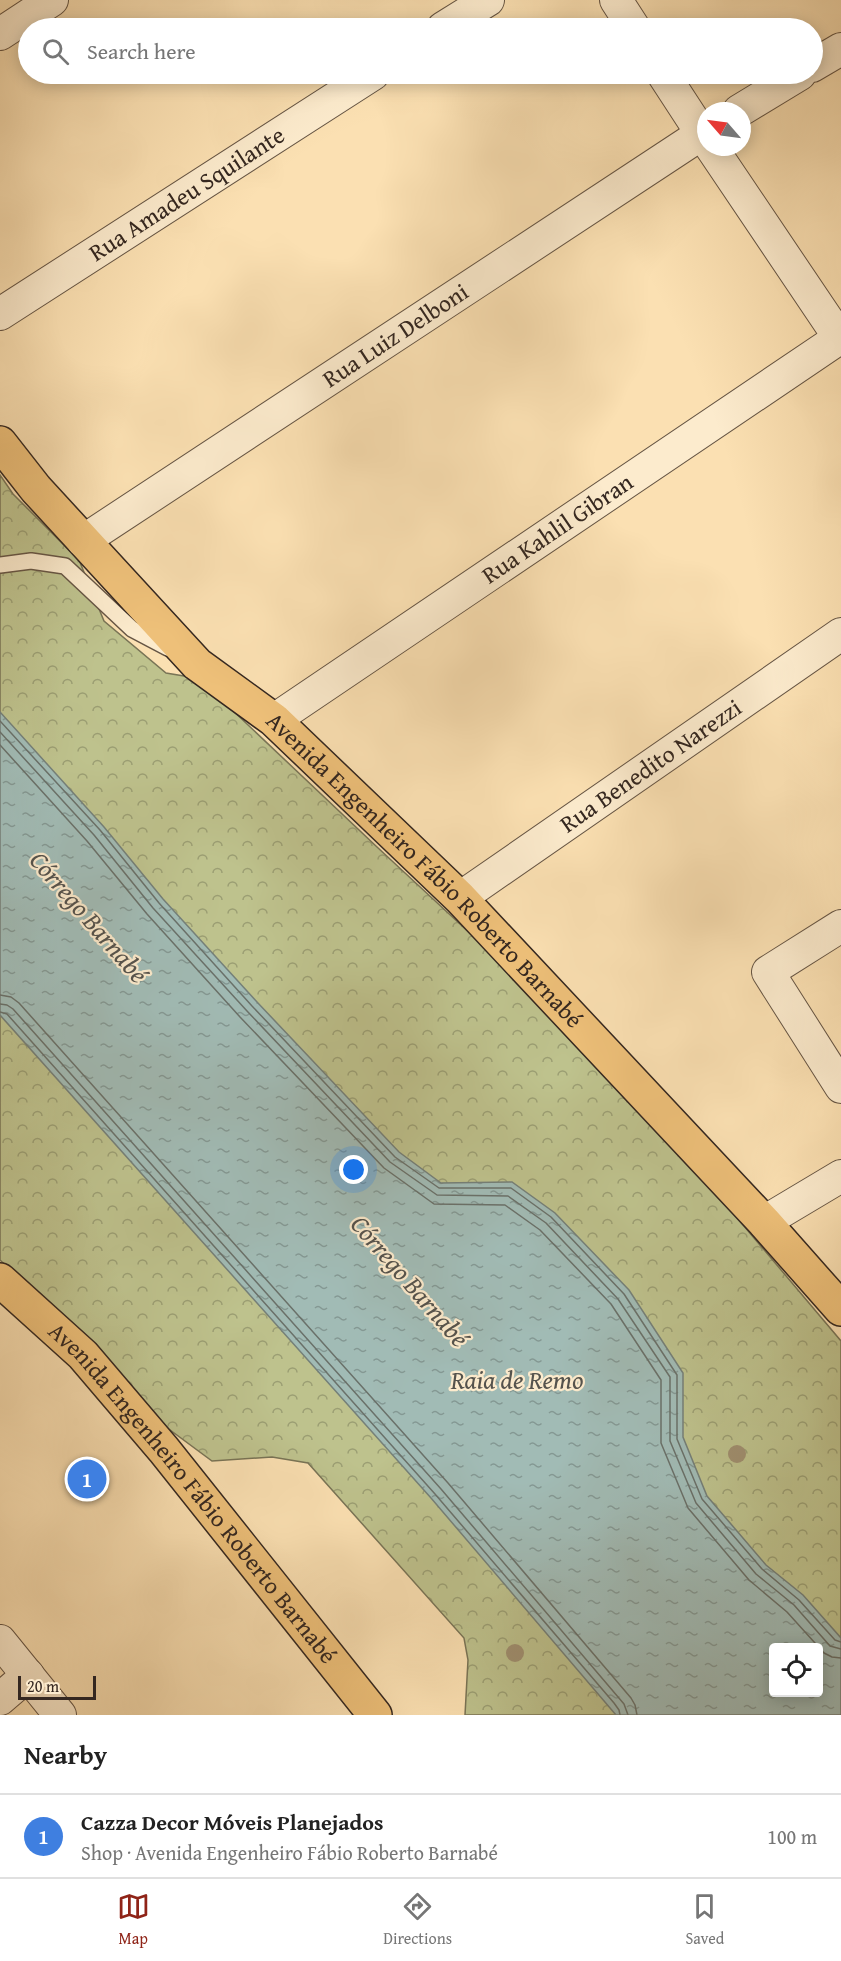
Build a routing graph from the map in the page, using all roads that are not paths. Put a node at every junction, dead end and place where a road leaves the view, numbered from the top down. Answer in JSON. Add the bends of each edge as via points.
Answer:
{"nodes":[{"id":1,"x":52,"y":0,"type":"edge"},
{"id":2,"x":488,"y":0,"type":"edge"},
{"id":3,"x":616,"y":0,"type":"edge"},
{"id":4,"x":24,"y":18,"type":"edge"},
{"id":5,"x":459,"y":18,"type":"edge"},
{"id":6,"x":628,"y":18,"type":"edge"},
{"id":7,"x":18,"y":22,"type":"edge"},
{"id":8,"x":0,"y":34,"type":"edge"},
{"id":9,"x":841,"y":49,"type":"edge"},
{"id":10,"x":823,"y":60,"type":"edge"},
{"id":11,"x":357,"y":84,"type":"edge"},
{"id":12,"x":670,"y":84,"type":"edge"},
{"id":13,"x":784,"y":84,"type":"edge"},
{"id":14,"x":751,"y":104,"type":"edge"},
{"id":15,"x":697,"y":125,"type":"edge"},
{"id":16,"x":697,"y":144,"type":"edge"},
{"id":17,"x":718,"y":156,"type":"edge"},
{"id":18,"x":0,"y":314,"type":"edge"},
{"id":19,"x":841,"y":338,"type":"edge"},
{"id":20,"x":0,"y":443,"type":"edge"},
{"id":21,"x":83,"y":541,"type":"junction"},
{"id":22,"x":0,"y":565,"type":"edge"},
{"id":23,"x":841,"y":634,"type":"edge"},
{"id":24,"x":197,"y":664,"type":"junction"},
{"id":25,"x":274,"y":720,"type":"junction"},
{"id":26,"x":460,"y":898,"type":"junction"},
{"id":27,"x":841,"y":927,"type":"edge"},
{"id":28,"x":841,"y":1087,"type":"edge"},
{"id":29,"x":841,"y":1176,"type":"edge"},
{"id":30,"x":764,"y":1222,"type":"junction"},
{"id":31,"x":0,"y":1280,"type":"edge"},
{"id":32,"x":841,"y":1310,"type":"edge"},
{"id":33,"x":0,"y":1641,"type":"edge"},
{"id":34,"x":28,"y":1675,"type":"junction"},
{"id":35,"x":0,"y":1699,"type":"edge"},
{"id":36,"x":375,"y":1714,"type":"edge"},
{"id":37,"x":60,"y":1715,"type":"edge"}],
"edges":[{"from":1,"to":4,"type":"street"},
{"from":2,"to":5,"type":"street"},
{"from":3,"to":6,"type":"street"},
{"from":7,"to":8,"type":"street"},
{"from":9,"to":10,"type":"street"},
{"from":11,"to":18,"type":"street","name":"Rua Amadeu Squilante"},
{"from":12,"to":15,"type":"street"},
{"from":13,"to":14,"type":"street"},
{"from":16,"to":21,"type":"street","name":"Rua Luiz Delboni"},
{"from":17,"to":19,"type":"street"},
{"from":19,"to":25,"type":"street","name":"Rua Kahlil Gibran"},
{"from":20,"to":21,"type":"main road","name":"Avenida Engenheiro Fábio Roberto Barnabé"},
{"from":21,"to":24,"type":"main road","name":"Avenida Engenheiro Fábio Roberto Barnabé"},
{"from":22,"to":24,"type":"lane","via":[[31,561],[65,566],[132,629]]},
{"from":23,"to":26,"type":"street","name":"Rua Benedito Narezzi"},
{"from":24,"to":25,"type":"main road","name":"Avenida Engenheiro Fábio Roberto Barnabé"},
{"from":25,"to":26,"type":"main road","name":"Avenida Engenheiro Fábio Roberto Barnabé"},
{"from":26,"to":30,"type":"main road","name":"Avenida Engenheiro Fábio Roberto Barnabé"},
{"from":27,"to":28,"type":"street","via":[[768,972]]},
{"from":29,"to":30,"type":"street"},
{"from":30,"to":32,"type":"main road","name":"Avenida Engenheiro Fábio Roberto Barnabé"},
{"from":31,"to":36,"type":"main road","name":"Avenida Engenheiro Fábio Roberto Barnabé","via":[[83,1355]]},
{"from":33,"to":34,"type":"street"},
{"from":34,"to":35,"type":"street"},
{"from":34,"to":37,"type":"street"}]}
